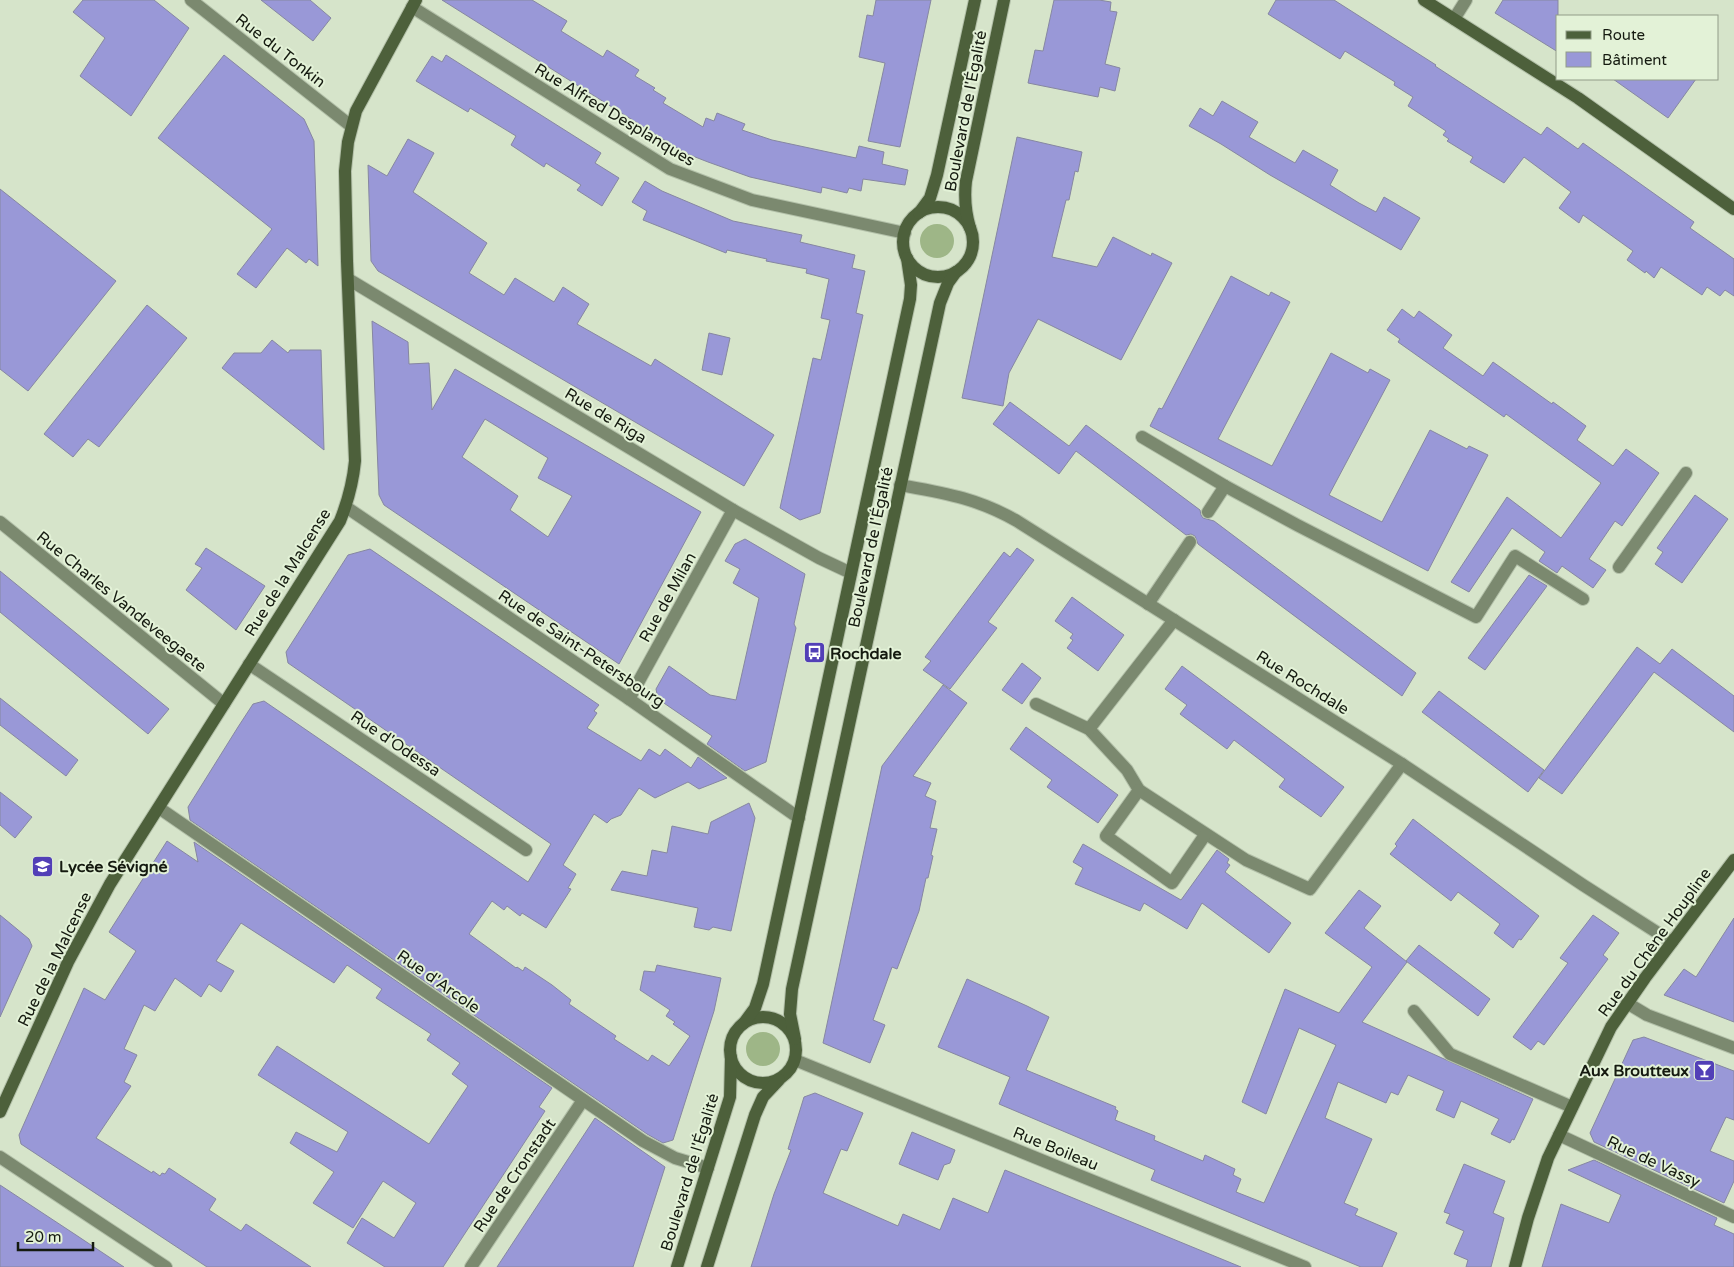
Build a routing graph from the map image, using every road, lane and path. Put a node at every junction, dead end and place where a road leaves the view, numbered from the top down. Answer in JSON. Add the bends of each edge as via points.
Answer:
{"nodes":[{"id":1,"x":191,"y":0,"type":"edge"},
{"id":2,"x":975,"y":0,"type":"edge"},
{"id":3,"x":1004,"y":0,"type":"edge"},
{"id":4,"x":1424,"y":0,"type":"edge"},
{"id":5,"x":1466,"y":0,"type":"edge"},
{"id":6,"x":414,"y":4,"type":"edge"},
{"id":7,"x":1454,"y":19,"type":"junction"},
{"id":8,"x":351,"y":126,"type":"junction"},
{"id":9,"x":1734,"y":209,"type":"edge"},
{"id":10,"x":920,"y":213,"type":"junction"},
{"id":11,"x":970,"y":228,"type":"junction"},
{"id":12,"x":905,"y":233,"type":"junction"},
{"id":13,"x":907,"y":258,"type":"junction"},
{"id":14,"x":956,"y":272,"type":"junction"},
{"id":15,"x":348,"y":279,"type":"junction"},
{"id":16,"x":1142,"y":437,"type":"dead end"},
{"id":17,"x":1686,"y":474,"type":"dead end"},
{"id":18,"x":900,"y":485,"type":"junction"},
{"id":19,"x":1225,"y":486,"type":"junction"},
{"id":20,"x":346,"y":507,"type":"junction"},
{"id":21,"x":733,"y":510,"type":"junction"},
{"id":22,"x":1208,"y":512,"type":"dead end"},
{"id":23,"x":0,"y":522,"type":"edge"},
{"id":24,"x":1190,"y":542,"type":"dead end"},
{"id":25,"x":1619,"y":567,"type":"dead end"},
{"id":26,"x":851,"y":573,"type":"junction"},
{"id":27,"x":1583,"y":599,"type":"dead end"},
{"id":28,"x":1148,"y":604,"type":"junction"},
{"id":29,"x":1174,"y":620,"type":"junction"},
{"id":30,"x":249,"y":664,"type":"junction"},
{"id":31,"x":629,"y":700,"type":"junction"},
{"id":32,"x":224,"y":704,"type":"junction"},
{"id":33,"x":1036,"y":704,"type":"dead end"},
{"id":34,"x":1089,"y":729,"type":"junction"},
{"id":35,"x":1402,"y":764,"type":"junction"},
{"id":36,"x":1139,"y":790,"type":"junction"},
{"id":37,"x":160,"y":808,"type":"junction"},
{"id":38,"x":799,"y":818,"type":"junction"},
{"id":39,"x":1206,"y":835,"type":"junction"},
{"id":40,"x":526,"y":850,"type":"dead end"},
{"id":41,"x":1734,"y":860,"type":"edge"},
{"id":42,"x":1672,"y":942,"type":"junction"},
{"id":43,"x":1626,"y":1004,"type":"junction"},
{"id":44,"x":1414,"y":1011,"type":"dead end"},
{"id":45,"x":744,"y":1022,"type":"junction"},
{"id":46,"x":795,"y":1039,"type":"junction"},
{"id":47,"x":1734,"y":1048,"type":"edge"},
{"id":48,"x":731,"y":1057,"type":"junction"},
{"id":49,"x":795,"y":1060,"type":"junction"},
{"id":50,"x":782,"y":1077,"type":"junction"},
{"id":51,"x":583,"y":1100,"type":"junction"},
{"id":52,"x":1572,"y":1107,"type":"junction"},
{"id":53,"x":0,"y":1112,"type":"edge"},
{"id":54,"x":1559,"y":1135,"type":"junction"},
{"id":55,"x":0,"y":1157,"type":"edge"},
{"id":56,"x":708,"y":1168,"type":"junction"},
{"id":57,"x":1734,"y":1216,"type":"edge"},
{"id":58,"x":166,"y":1267,"type":"edge"},
{"id":59,"x":471,"y":1267,"type":"edge"},
{"id":60,"x":677,"y":1267,"type":"edge"},
{"id":61,"x":707,"y":1267,"type":"edge"},
{"id":62,"x":1305,"y":1267,"type":"edge"},
{"id":63,"x":1515,"y":1267,"type":"edge"}],
"edges":[{"from":1,"to":8,"type":"street","name":"Rue du Tonkin"},
{"from":2,"to":10,"type":"main road","name":"Boulevard de l'Égalité","via":[[937,175],[930,198]]},
{"from":3,"to":11,"type":"main road","name":"Boulevard de l'Égalité","via":[[965,188]]},
{"from":4,"to":7,"type":"main road"},
{"from":5,"to":7,"type":"street"},
{"from":6,"to":8,"type":"main road","name":"Rue de la Malcense"},
{"from":6,"to":12,"type":"street","name":"Rue Alfred Desplanques","via":[[670,169],[752,200]]},
{"from":7,"to":9,"type":"main road","via":[[1578,98]]},
{"from":8,"to":15,"type":"main road","name":"Rue de la Malcense","via":[[345,171]]},
{"from":10,"to":11,"type":"main road","via":[[931,208],[948,209],[959,214]]},
{"from":10,"to":12,"type":"main road","via":[[910,222]]},
{"from":11,"to":14,"type":"main road","via":[[973,239],[970,255]]},
{"from":12,"to":13,"type":"main road"},
{"from":13,"to":14,"type":"main road","via":[[926,275],[938,277]]},
{"from":13,"to":26,"type":"main road","name":"Boulevard de l'Égalité","via":[[910,299]]},
{"from":14,"to":18,"type":"main road","name":"Boulevard de l'Égalité","via":[[940,302]]},
{"from":15,"to":20,"type":"main road","name":"Rue de la Malcense","via":[[355,461]]},
{"from":15,"to":21,"type":"street","name":"Rue de Riga"},
{"from":16,"to":19,"type":"street"},
{"from":17,"to":25,"type":"street"},
{"from":18,"to":28,"type":"street","name":"Rue Rochdale","via":[[996,508]]},
{"from":18,"to":46,"type":"main road","name":"Boulevard de l'Égalité","via":[[792,988],[790,1014]]},
{"from":19,"to":22,"type":"street"},
{"from":19,"to":27,"type":"street","via":[[1476,617],[1515,556]]},
{"from":20,"to":30,"type":"main road","name":"Rue de la Malcense"},
{"from":20,"to":31,"type":"street","name":"Rue de Saint-Petersbourg"},
{"from":21,"to":26,"type":"street","name":"Rue de Riga"},
{"from":21,"to":31,"type":"street","name":"Rue de Milan"},
{"from":23,"to":32,"type":"street","name":"Rue Charles Vandeveegaete"},
{"from":24,"to":28,"type":"street"},
{"from":26,"to":38,"type":"main road","name":"Boulevard de l'Égalité"},
{"from":28,"to":29,"type":"street","name":"Rue Rochdale"},
{"from":29,"to":34,"type":"street"},
{"from":29,"to":35,"type":"street","name":"Rue Rochdale"},
{"from":30,"to":32,"type":"main road","name":"Rue de la Malcense"},
{"from":30,"to":40,"type":"street","name":"Rue d'Odessa"},
{"from":31,"to":38,"type":"street","name":"Rue de Saint-Petersbourg"},
{"from":32,"to":37,"type":"main road","name":"Rue de la Malcense"},
{"from":33,"to":34,"type":"street"},
{"from":34,"to":36,"type":"street","via":[[1127,770]]},
{"from":35,"to":39,"type":"street","via":[[1310,889],[1246,860]]},
{"from":35,"to":42,"type":"street","name":"Rue Rochdale"},
{"from":36,"to":39,"type":"street"},
{"from":36,"to":39,"type":"street","via":[[1106,836],[1172,883]]},
{"from":37,"to":51,"type":"street","name":"Rue d'Arcole"},
{"from":37,"to":53,"type":"main road","name":"Rue de la Malcense","via":[[110,884],[77,945]]},
{"from":38,"to":45,"type":"main road","name":"Boulevard de l'Égalité","via":[[763,984],[755,1008]]},
{"from":41,"to":42,"type":"main road","name":"Rue du Chêne Houpline"},
{"from":42,"to":43,"type":"main road","name":"Rue du Chêne Houpline"},
{"from":43,"to":47,"type":"street"},
{"from":43,"to":52,"type":"main road","name":"Rue du Chêne Houpline","via":[[1611,1027]]},
{"from":44,"to":52,"type":"street","via":[[1450,1054]]},
{"from":45,"to":46,"type":"main road","via":[[754,1017],[771,1017],[786,1025]]},
{"from":45,"to":48,"type":"main road","via":[[733,1035]]},
{"from":46,"to":49,"type":"main road"},
{"from":48,"to":50,"type":"main road","via":[[738,1072],[752,1081],[767,1083]]},
{"from":48,"to":56,"type":"main road","name":"Boulevard de l'Égalité","via":[[730,1097]]},
{"from":49,"to":50,"type":"main road"},
{"from":49,"to":62,"type":"street","name":"Rue Boileau"},
{"from":50,"to":61,"type":"main road","via":[[763,1097],[755,1115]]},
{"from":51,"to":56,"type":"street","name":"Rue d'Arcole","via":[[660,1151]]},
{"from":51,"to":59,"type":"street","name":"Rue de Cronstadt"},
{"from":52,"to":54,"type":"main road","name":"Rue du Chêne Houpline"},
{"from":54,"to":57,"type":"street","name":"Rue de Vassy"},
{"from":54,"to":63,"type":"main road","name":"Rue du Chêne Houpline","via":[[1541,1179]]},
{"from":55,"to":58,"type":"street"},
{"from":56,"to":60,"type":"main road","name":"Boulevard de l'Égalité"}]}
